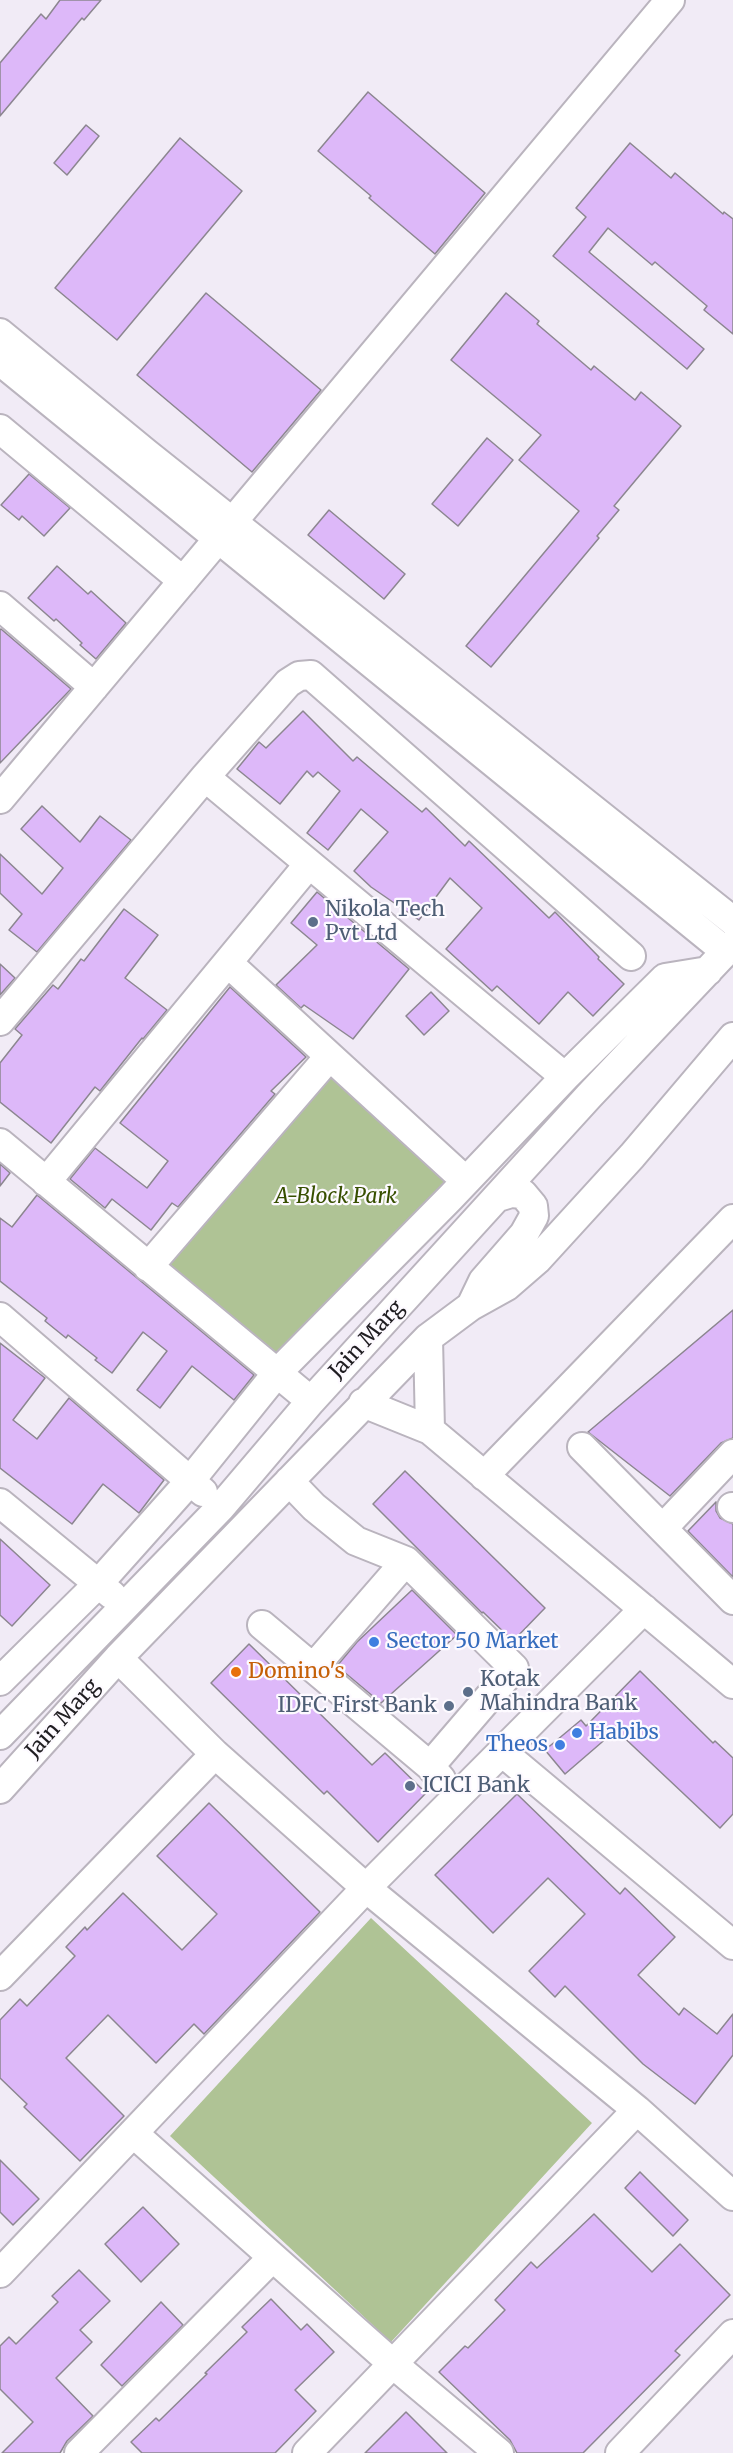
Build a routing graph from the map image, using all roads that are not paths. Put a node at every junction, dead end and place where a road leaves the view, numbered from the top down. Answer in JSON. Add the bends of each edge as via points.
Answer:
{"nodes":[{"id":1,"x":670,"y":0,"type":"edge"},
{"id":2,"x":0,"y":333,"type":"edge"},
{"id":3,"x":0,"y":361,"type":"edge"},
{"id":4,"x":0,"y":429,"type":"edge"},
{"id":5,"x":225,"y":530,"type":"junction"},
{"id":6,"x":183,"y":581,"type":"junction"},
{"id":7,"x":0,"y":606,"type":"edge"},
{"id":8,"x":94,"y":687,"type":"junction"},
{"id":9,"x":205,"y":777,"type":"junction"},
{"id":10,"x":0,"y":799,"type":"edge"},
{"id":11,"x":309,"y":864,"type":"junction"},
{"id":12,"x":733,"y":921,"type":"edge"},
{"id":13,"x":722,"y":955,"type":"edge"},
{"id":14,"x":632,"y":956,"type":"dead end"},
{"id":15,"x":228,"y":963,"type":"junction"},
{"id":16,"x":0,"y":1021,"type":"edge"},
{"id":17,"x":733,"y":1037,"type":"edge"},
{"id":18,"x":329,"y":1057,"type":"junction"},
{"id":19,"x":565,"y":1077,"type":"junction"},
{"id":20,"x":0,"y":1143,"type":"edge"},
{"id":21,"x":466,"y":1181,"type":"junction"},
{"id":22,"x":46,"y":1182,"type":"junction"},
{"id":23,"x":498,"y":1197,"type":"junction"},
{"id":24,"x":733,"y":1219,"type":"edge"},
{"id":25,"x":148,"y":1267,"type":"junction"},
{"id":26,"x":471,"y":1306,"type":"junction"},
{"id":27,"x":0,"y":1317,"type":"edge"},
{"id":28,"x":428,"y":1338,"type":"junction"},
{"id":29,"x":277,"y":1373,"type":"junction"},
{"id":30,"x":311,"y":1401,"type":"junction"},
{"id":31,"x":363,"y":1403,"type":"junction"},
{"id":32,"x":430,"y":1430,"type":"junction"},
{"id":33,"x":582,"y":1447,"type":"dead end"},
{"id":34,"x":733,"y":1454,"type":"edge"},
{"id":35,"x":484,"y":1476,"type":"junction"},
{"id":36,"x":190,"y":1481,"type":"junction"},
{"id":37,"x":289,"y":1481,"type":"junction"},
{"id":38,"x":0,"y":1503,"type":"edge"},
{"id":39,"x":221,"y":1507,"type":"junction"},
{"id":40,"x":663,"y":1527,"type":"junction"},
{"id":41,"x":406,"y":1561,"type":"junction"},
{"id":42,"x":98,"y":1584,"type":"junction"},
{"id":43,"x":733,"y":1600,"type":"edge"},
{"id":44,"x":125,"y":1606,"type":"junction"},
{"id":45,"x":644,"y":1609,"type":"junction"},
{"id":46,"x":262,"y":1625,"type":"dead end"},
{"id":47,"x":118,"y":1658,"type":"junction"},
{"id":48,"x":313,"y":1668,"type":"junction"},
{"id":49,"x":0,"y":1681,"type":"edge"},
{"id":50,"x":733,"y":1684,"type":"edge"},
{"id":51,"x":0,"y":1735,"type":"edge"},
{"id":52,"x":502,"y":1752,"type":"junction"},
{"id":53,"x":215,"y":1754,"type":"junction"},
{"id":54,"x":430,"y":1766,"type":"junction"},
{"id":55,"x":0,"y":1789,"type":"edge"},
{"id":56,"x":456,"y":1796,"type":"junction"},
{"id":57,"x":366,"y":1888,"type":"junction"},
{"id":58,"x":733,"y":1945,"type":"edge"},
{"id":59,"x":0,"y":1976,"type":"edge"},
{"id":60,"x":637,"y":2110,"type":"junction"},
{"id":61,"x":133,"y":2133,"type":"junction"},
{"id":62,"x":733,"y":2196,"type":"edge"},
{"id":63,"x":272,"y":2258,"type":"junction"},
{"id":64,"x":0,"y":2273,"type":"edge"},
{"id":65,"x":733,"y":2334,"type":"edge"},
{"id":66,"x":393,"y":2364,"type":"junction"},
{"id":67,"x":79,"y":2453,"type":"edge"},
{"id":68,"x":307,"y":2453,"type":"edge"},
{"id":69,"x":499,"y":2453,"type":"edge"},
{"id":70,"x":620,"y":2453,"type":"edge"}],
"edges":[{"from":1,"to":5,"type":"street"},
{"from":2,"to":5,"type":"street"},
{"from":3,"to":5,"type":"street"},
{"from":4,"to":6,"type":"street"},
{"from":5,"to":6,"type":"street"},
{"from":5,"to":12,"type":"street"},
{"from":5,"to":13,"type":"street"},
{"from":6,"to":8,"type":"street"},
{"from":7,"to":8,"type":"street"},
{"from":8,"to":10,"type":"street"},
{"from":9,"to":11,"type":"street"},
{"from":9,"to":14,"type":"street","via":[[288,683],[298,676],[312,675]]},
{"from":9,"to":16,"type":"street"},
{"from":11,"to":15,"type":"street"},
{"from":11,"to":19,"type":"street"},
{"from":13,"to":19,"type":"street","via":[[665,978]]},
{"from":13,"to":23,"type":"street","name":"Jain Marg"},
{"from":15,"to":18,"type":"street"},
{"from":15,"to":22,"type":"street"},
{"from":17,"to":26,"type":"street","name":"Jain Marg","via":[[537,1260],[507,1286]]},
{"from":18,"to":21,"type":"street"},
{"from":18,"to":25,"type":"street"},
{"from":19,"to":21,"type":"street"},
{"from":20,"to":22,"type":"street"},
{"from":21,"to":29,"type":"street"},
{"from":22,"to":25,"type":"street"},
{"from":23,"to":26,"type":"street","via":[[523,1194],[533,1206],[534,1216],[524,1234],[483,1281]]},
{"from":23,"to":30,"type":"street","name":"Jain Marg"},
{"from":24,"to":35,"type":"street"},
{"from":25,"to":29,"type":"street"},
{"from":26,"to":28,"type":"street","name":"Jain Marg"},
{"from":27,"to":36,"type":"street"},
{"from":28,"to":31,"type":"street","name":"Jain Marg"},
{"from":28,"to":32,"type":"street"},
{"from":29,"to":30,"type":"street"},
{"from":29,"to":36,"type":"street"},
{"from":30,"to":39,"type":"street","name":"Jain Marg"},
{"from":31,"to":32,"type":"street"},
{"from":31,"to":37,"type":"street","name":"Jain Marg"},
{"from":32,"to":35,"type":"street"},
{"from":33,"to":40,"type":"street"},
{"from":34,"to":40,"type":"street"},
{"from":35,"to":45,"type":"street"},
{"from":36,"to":39,"type":"street"},
{"from":36,"to":42,"type":"street"},
{"from":37,"to":41,"type":"street","via":[[356,1540]]},
{"from":37,"to":47,"type":"street","name":"Jain Marg"},
{"from":38,"to":42,"type":"street"},
{"from":39,"to":44,"type":"street","name":"Jain Marg"},
{"from":40,"to":43,"type":"street"},
{"from":41,"to":48,"type":"street"},
{"from":41,"to":54,"type":"street","via":[[514,1668]]},
{"from":42,"to":44,"type":"street"},
{"from":42,"to":49,"type":"street"},
{"from":44,"to":51,"type":"street","name":"Jain Marg"},
{"from":45,"to":50,"type":"street"},
{"from":45,"to":52,"type":"street"},
{"from":46,"to":48,"type":"street"},
{"from":47,"to":53,"type":"street"},
{"from":47,"to":55,"type":"street","name":"Jain Marg"},
{"from":48,"to":54,"type":"street"},
{"from":52,"to":56,"type":"street"},
{"from":52,"to":58,"type":"street"},
{"from":53,"to":57,"type":"street"},
{"from":53,"to":59,"type":"street"},
{"from":54,"to":56,"type":"street"},
{"from":56,"to":57,"type":"street"},
{"from":57,"to":60,"type":"street"},
{"from":57,"to":61,"type":"street"},
{"from":60,"to":62,"type":"street"},
{"from":60,"to":66,"type":"street"},
{"from":61,"to":63,"type":"street"},
{"from":61,"to":64,"type":"street"},
{"from":63,"to":66,"type":"street"},
{"from":63,"to":67,"type":"street"},
{"from":65,"to":70,"type":"street"},
{"from":66,"to":68,"type":"street"},
{"from":66,"to":69,"type":"street"}]}
